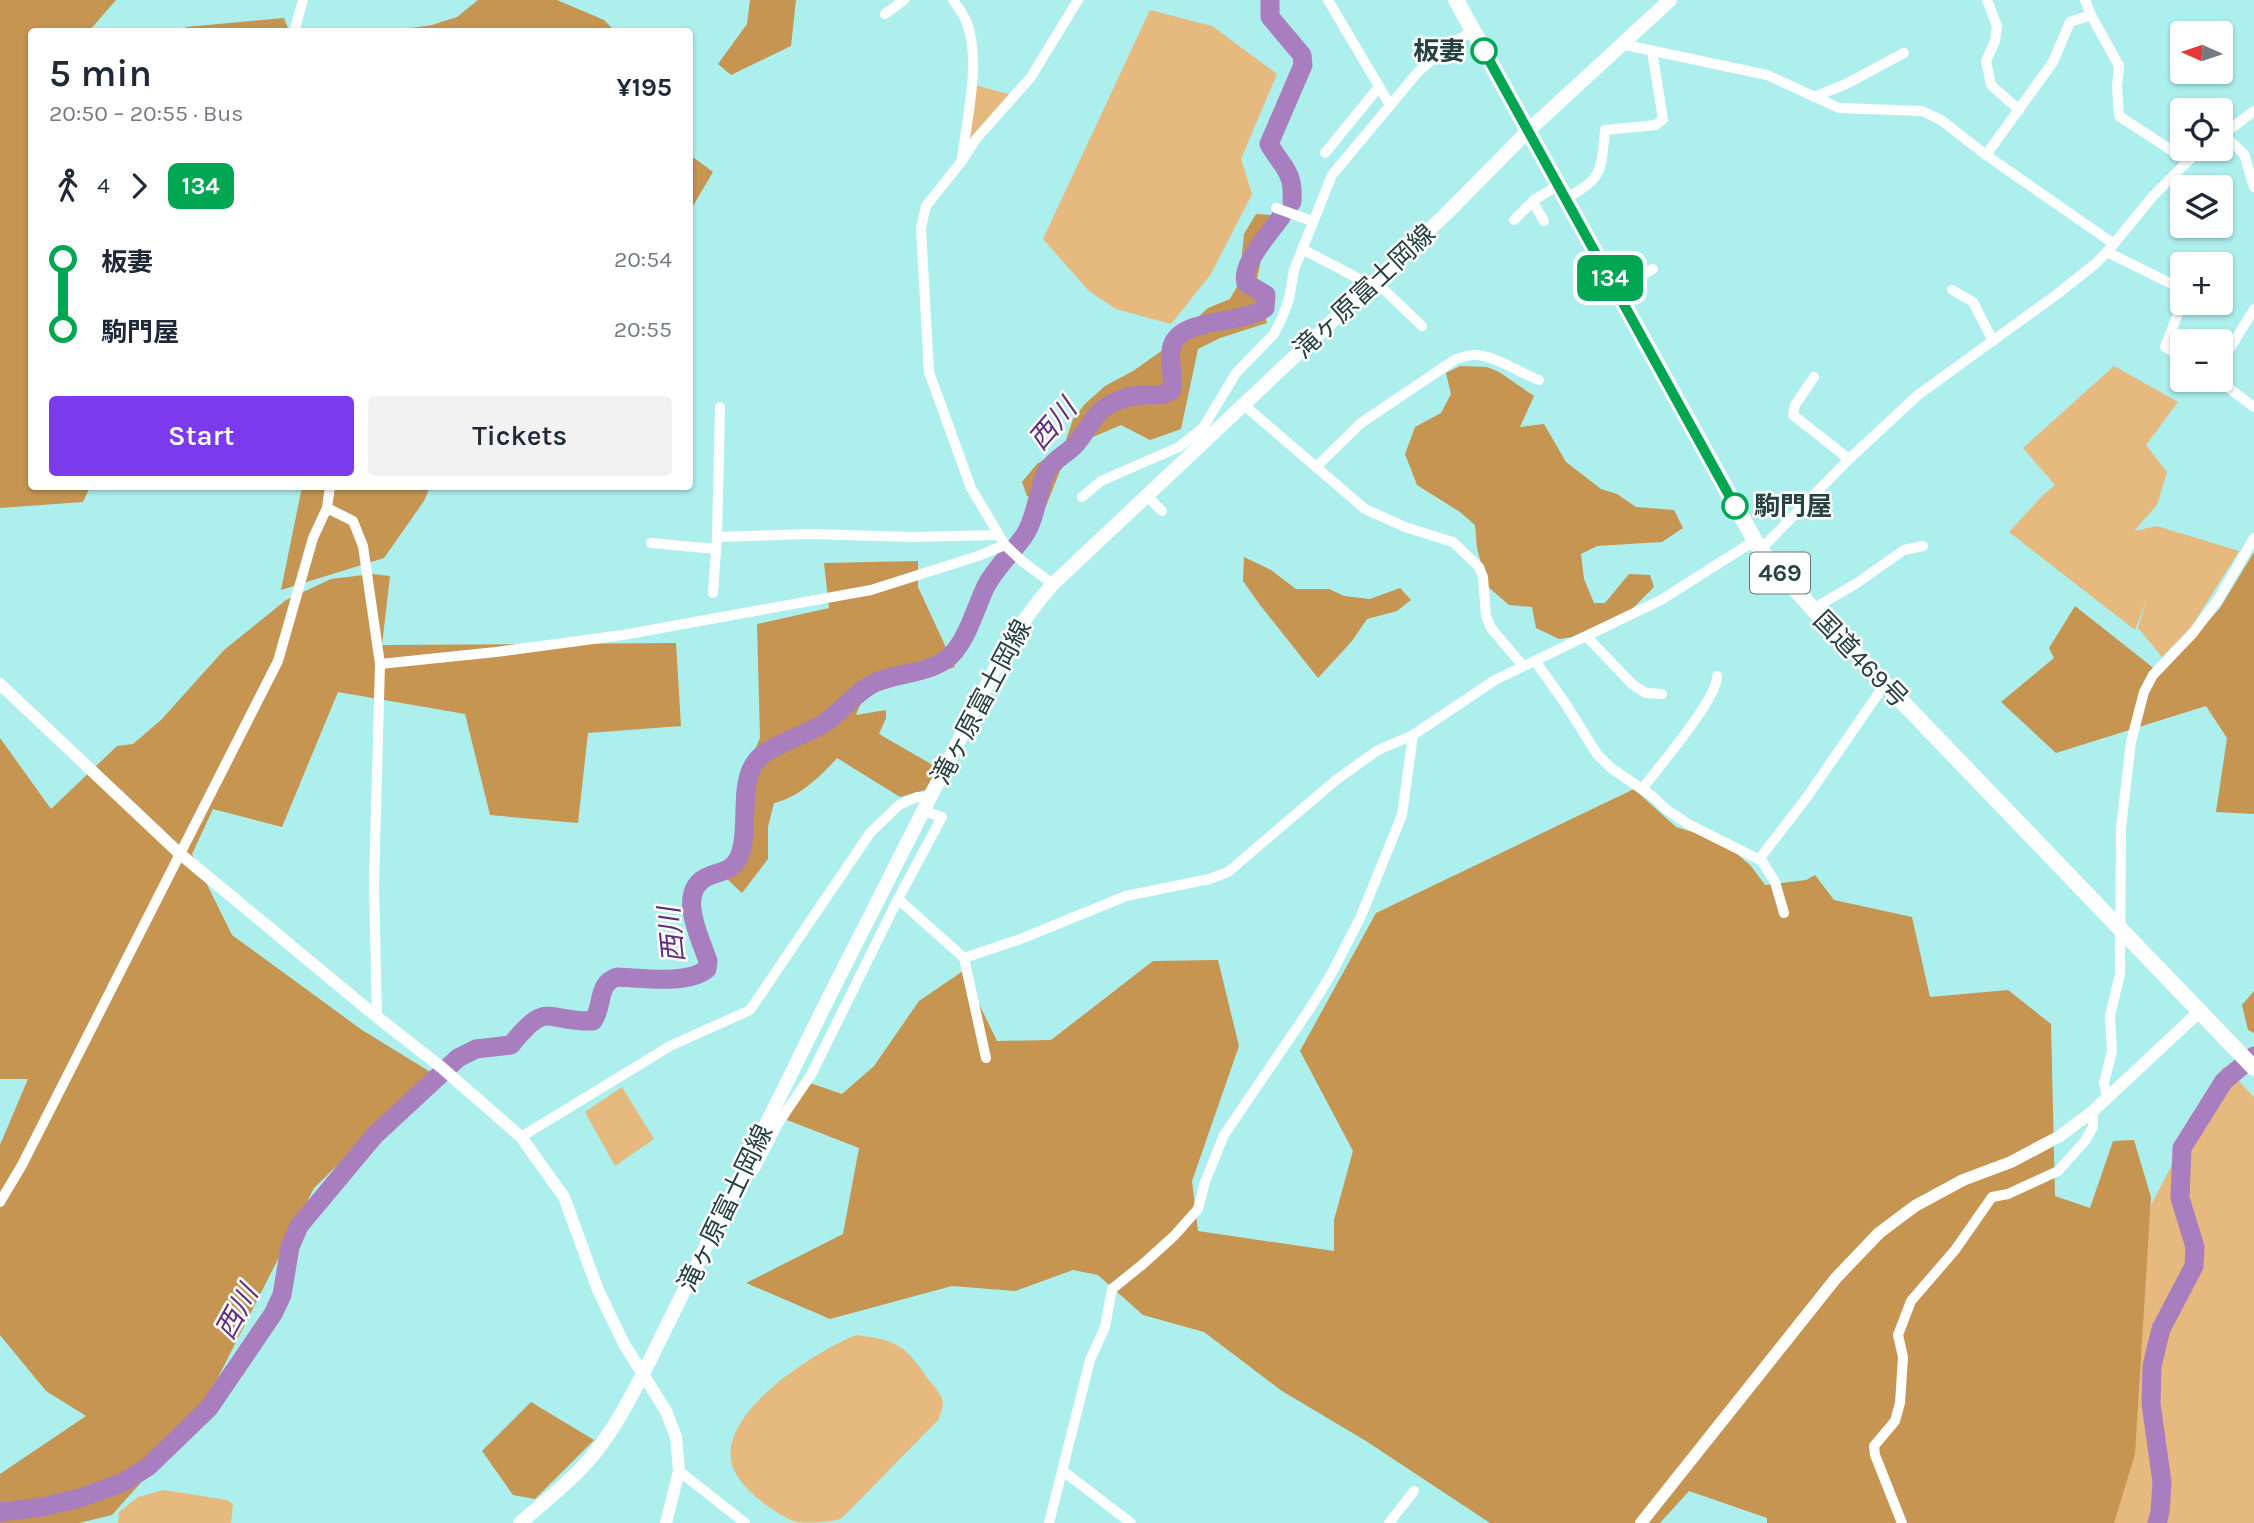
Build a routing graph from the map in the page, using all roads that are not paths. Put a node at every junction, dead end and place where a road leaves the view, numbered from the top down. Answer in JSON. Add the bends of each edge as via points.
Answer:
{"nodes":[{"id":1,"x":303,"y":0,"type":"edge"},
{"id":2,"x":904,"y":0,"type":"edge"},
{"id":3,"x":953,"y":0,"type":"edge"},
{"id":4,"x":1078,"y":0,"type":"edge"},
{"id":5,"x":1328,"y":0,"type":"edge"},
{"id":6,"x":1456,"y":0,"type":"edge"},
{"id":7,"x":1670,"y":0,"type":"edge"},
{"id":8,"x":1987,"y":0,"type":"edge"},
{"id":9,"x":2085,"y":0,"type":"edge"},
{"id":10,"x":885,"y":14,"type":"dead end"},
{"id":11,"x":2091,"y":15,"type":"junction"},
{"id":12,"x":295,"y":28,"type":"edge"},
{"id":13,"x":1473,"y":31,"type":"junction"},
{"id":14,"x":1620,"y":44,"type":"junction"},
{"id":15,"x":1652,"y":51,"type":"junction"},
{"id":16,"x":1904,"y":53,"type":"dead end"},
{"id":17,"x":1380,"y":87,"type":"junction"},
{"id":18,"x":1814,"y":97,"type":"junction"},
{"id":19,"x":1390,"y":105,"type":"junction"},
{"id":20,"x":2019,"y":110,"type":"junction"},
{"id":21,"x":2254,"y":111,"type":"edge"},
{"id":22,"x":2233,"y":127,"type":"edge"},
{"id":23,"x":1529,"y":130,"type":"junction"},
{"id":24,"x":2233,"y":144,"type":"edge"},
{"id":25,"x":2170,"y":149,"type":"edge"},
{"id":26,"x":1325,"y":153,"type":"dead end"},
{"id":27,"x":1986,"y":155,"type":"junction"},
{"id":28,"x":2187,"y":161,"type":"edge"},
{"id":29,"x":961,"y":162,"type":"junction"},
{"id":30,"x":2254,"y":187,"type":"edge"},
{"id":31,"x":1562,"y":191,"type":"junction"},
{"id":32,"x":1533,"y":202,"type":"junction"},
{"id":33,"x":1276,"y":208,"type":"dead end"},
{"id":34,"x":1514,"y":220,"type":"dead end"},
{"id":35,"x":1312,"y":221,"type":"junction"},
{"id":36,"x":1544,"y":221,"type":"dead end"},
{"id":37,"x":2110,"y":248,"type":"junction"},
{"id":38,"x":1302,"y":249,"type":"junction"},
{"id":39,"x":1653,"y":269,"type":"dead end"},
{"id":40,"x":2170,"y":282,"type":"edge"},
{"id":41,"x":1373,"y":283,"type":"junction"},
{"id":42,"x":1616,"y":289,"type":"junction"},
{"id":43,"x":1952,"y":290,"type":"dead end"},
{"id":44,"x":2254,"y":309,"type":"edge"},
{"id":45,"x":1422,"y":326,"type":"dead end"},
{"id":46,"x":2170,"y":333,"type":"edge"},
{"id":47,"x":1993,"y":341,"type":"junction"},
{"id":48,"x":2233,"y":343,"type":"edge"},
{"id":49,"x":2170,"y":349,"type":"edge"},
{"id":50,"x":1814,"y":377,"type":"dead end"},
{"id":51,"x":1539,"y":380,"type":"dead end"},
{"id":52,"x":2233,"y":391,"type":"edge"},
{"id":53,"x":1244,"y":405,"type":"junction"},
{"id":54,"x":720,"y":407,"type":"dead end"},
{"id":55,"x":2254,"y":407,"type":"edge"},
{"id":56,"x":1207,"y":432,"type":"junction"},
{"id":57,"x":1849,"y":459,"type":"junction"},
{"id":58,"x":1316,"y":467,"type":"junction"},
{"id":59,"x":329,"y":490,"type":"edge"},
{"id":60,"x":1148,"y":497,"type":"junction"},
{"id":61,"x":1082,"y":498,"type":"dead end"},
{"id":62,"x":327,"y":508,"type":"junction"},
{"id":63,"x":1162,"y":511,"type":"dead end"},
{"id":64,"x":718,"y":537,"type":"junction"},
{"id":65,"x":2254,"y":538,"type":"edge"},
{"id":66,"x":1002,"y":540,"type":"junction"},
{"id":67,"x":651,"y":543,"type":"dead end"},
{"id":68,"x":1756,"y":545,"type":"junction"},
{"id":69,"x":1923,"y":546,"type":"dead end"},
{"id":70,"x":716,"y":549,"type":"junction"},
{"id":71,"x":1054,"y":584,"type":"junction"},
{"id":72,"x":713,"y":593,"type":"dead end"},
{"id":73,"x":1813,"y":609,"type":"junction"},
{"id":74,"x":1587,"y":637,"type":"junction"},
{"id":75,"x":1535,"y":661,"type":"junction"},
{"id":76,"x":380,"y":664,"type":"junction"},
{"id":77,"x":1523,"y":666,"type":"junction"},
{"id":78,"x":1717,"y":676,"type":"dead end"},
{"id":79,"x":0,"y":684,"type":"edge"},
{"id":80,"x":1885,"y":684,"type":"junction"},
{"id":81,"x":1662,"y":694,"type":"dead end"},
{"id":82,"x":1413,"y":735,"type":"junction"},
{"id":83,"x":1642,"y":789,"type":"junction"},
{"id":84,"x":930,"y":798,"type":"junction"},
{"id":85,"x":923,"y":811,"type":"junction"},
{"id":86,"x":179,"y":853,"type":"junction"},
{"id":87,"x":1760,"y":858,"type":"junction"},
{"id":88,"x":898,"y":899,"type":"junction"},
{"id":89,"x":1784,"y":913,"type":"dead end"},
{"id":90,"x":2121,"y":932,"type":"junction"},
{"id":91,"x":964,"y":957,"type":"junction"},
{"id":92,"x":2199,"y":1013,"type":"junction"},
{"id":93,"x":377,"y":1017,"type":"junction"},
{"id":94,"x":986,"y":1058,"type":"dead end"},
{"id":95,"x":2254,"y":1068,"type":"edge"},
{"id":96,"x":2107,"y":1097,"type":"junction"},
{"id":97,"x":2093,"y":1111,"type":"junction"},
{"id":98,"x":520,"y":1137,"type":"junction"},
{"id":99,"x":755,"y":1169,"type":"dead end"},
{"id":100,"x":0,"y":1202,"type":"edge"},
{"id":101,"x":643,"y":1374,"type":"junction"},
{"id":102,"x":679,"y":1471,"type":"junction"},
{"id":103,"x":1063,"y":1471,"type":"junction"},
{"id":104,"x":1414,"y":1491,"type":"dead end"},
{"id":105,"x":520,"y":1523,"type":"edge"},
{"id":106,"x":666,"y":1523,"type":"edge"},
{"id":107,"x":745,"y":1523,"type":"edge"},
{"id":108,"x":1049,"y":1523,"type":"edge"},
{"id":109,"x":1131,"y":1523,"type":"edge"},
{"id":110,"x":1390,"y":1523,"type":"edge"},
{"id":111,"x":1641,"y":1523,"type":"edge"},
{"id":112,"x":1902,"y":1523,"type":"edge"}],
"edges":[{"from":1,"to":12,"type":"street"},
{"from":2,"to":10,"type":"street"},
{"from":3,"to":29,"type":"street","via":[[967,20],[973,69]]},
{"from":4,"to":29,"type":"street","via":[[1031,77]]},
{"from":5,"to":17,"type":"street"},
{"from":6,"to":13,"type":"highway","name":"国道469号","number":"469"},
{"from":7,"to":14,"type":"main road","name":"滝ヶ原富士岡線"},
{"from":8,"to":20,"type":"street","via":[[1997,26],[1986,61],[1991,85]]},
{"from":9,"to":11,"type":"street"},
{"from":11,"to":20,"type":"street","via":[[2070,22],[2053,62]]},
{"from":11,"to":25,"type":"street","via":[[2119,66],[2119,116]]},
{"from":13,"to":19,"type":"street","via":[[1418,72]]},
{"from":13,"to":23,"type":"highway","name":"国道469号","number":"469"},
{"from":14,"to":15,"type":"street"},
{"from":14,"to":23,"type":"main road","name":"滝ヶ原富士岡線"},
{"from":15,"to":18,"type":"street","via":[[1767,75]]},
{"from":15,"to":31,"type":"street","via":[[1663,119],[1656,125],[1605,130],[1598,174],[1588,186]]},
{"from":16,"to":18,"type":"street"},
{"from":17,"to":19,"type":"street"},
{"from":17,"to":26,"type":"street"},
{"from":18,"to":27,"type":"street","via":[[1846,109],[1922,111]]},
{"from":19,"to":35,"type":"street","via":[[1332,175]]},
{"from":20,"to":27,"type":"street"},
{"from":21,"to":22,"type":"street"},
{"from":23,"to":31,"type":"highway","name":"国道469号","number":"469"},
{"from":23,"to":41,"type":"main road","name":"滝ヶ原富士岡線"},
{"from":24,"to":30,"type":"street","via":[[2244,154]]},
{"from":27,"to":37,"type":"street"},
{"from":28,"to":37,"type":"street"},
{"from":29,"to":66,"type":"street","via":[[926,206],[920,228],[929,372],[971,488]]},
{"from":31,"to":32,"type":"street"},
{"from":31,"to":42,"type":"highway","name":"国道469号","number":"469"},
{"from":32,"to":34,"type":"street"},
{"from":32,"to":36,"type":"street"},
{"from":33,"to":35,"type":"street"},
{"from":35,"to":38,"type":"street"},
{"from":37,"to":40,"type":"street"},
{"from":37,"to":47,"type":"street","via":[[2056,296]]},
{"from":38,"to":41,"type":"street"},
{"from":38,"to":56,"type":"street","via":[[1289,299],[1273,334],[1236,373]]},
{"from":39,"to":42,"type":"street"},
{"from":41,"to":45,"type":"street"},
{"from":41,"to":53,"type":"main road","name":"滝ヶ原富士岡線"},
{"from":42,"to":68,"type":"highway","name":"国道469号","number":"469"},
{"from":43,"to":47,"type":"street","via":[[1973,302]]},
{"from":44,"to":48,"type":"street"},
{"from":46,"to":49,"type":"street","via":[[2165,346]]},
{"from":47,"to":57,"type":"street","via":[[1918,395]]},
{"from":50,"to":57,"type":"street","via":[[1793,415]]},
{"from":51,"to":58,"type":"street","via":[[1488,357],[1456,359],[1361,423]]},
{"from":52,"to":55,"type":"street"},
{"from":53,"to":56,"type":"main road","name":"滝ヶ原富士岡線"},
{"from":53,"to":58,"type":"street"},
{"from":54,"to":64,"type":"street"},
{"from":56,"to":60,"type":"main road","name":"滝ヶ原富士岡線"},
{"from":56,"to":61,"type":"street","via":[[1101,481]]},
{"from":57,"to":68,"type":"street"},
{"from":58,"to":77,"type":"street","via":[[1366,509],[1453,542],[1472,559],[1483,577],[1491,628]]},
{"from":59,"to":62,"type":"street"},
{"from":60,"to":63,"type":"street"},
{"from":60,"to":71,"type":"main road","name":"滝ヶ原富士岡線"},
{"from":62,"to":76,"type":"street","via":[[353,521],[363,546]]},
{"from":62,"to":86,"type":"street","via":[[313,538],[278,661]]},
{"from":64,"to":66,"type":"street","via":[[809,534]]},
{"from":64,"to":70,"type":"street"},
{"from":65,"to":90,"type":"street","via":[[2218,600],[2153,675],[2144,692],[2131,742],[2121,828]]},
{"from":66,"to":71,"type":"street"},
{"from":66,"to":76,"type":"street","via":[[931,572],[871,590],[623,635]]},
{"from":67,"to":70,"type":"street"},
{"from":68,"to":73,"type":"highway","name":"国道469号","number":"469"},
{"from":68,"to":74,"type":"street"},
{"from":69,"to":73,"type":"street","via":[[1904,550]]},
{"from":70,"to":72,"type":"street"},
{"from":71,"to":84,"type":"main road","name":"滝ヶ原富士岡線","via":[[1012,635]]},
{"from":73,"to":80,"type":"highway","name":"国道469号","number":"469"},
{"from":74,"to":75,"type":"street"},
{"from":74,"to":81,"type":"street","via":[[1633,685],[1646,693]]},
{"from":75,"to":77,"type":"street"},
{"from":75,"to":83,"type":"street","via":[[1597,754]]},
{"from":76,"to":93,"type":"street","via":[[374,884]]},
{"from":77,"to":82,"type":"street","via":[[1494,680]]},
{"from":78,"to":83,"type":"street","via":[[1708,701]]},
{"from":79,"to":86,"type":"street"},
{"from":80,"to":87,"type":"street"},
{"from":80,"to":90,"type":"highway","name":"国道469号","number":"469"},
{"from":82,"to":91,"type":"street","via":[[1378,750],[1336,780],[1228,872],[1126,896]]},
{"from":82,"to":103,"type":"street","via":[[1402,815],[1362,916],[1333,971],[1224,1135],[1198,1209],[1154,1255],[1112,1289]]},
{"from":83,"to":87,"type":"street","via":[[1688,824]]},
{"from":84,"to":85,"type":"main road","name":"滝ヶ原富士岡線"},
{"from":84,"to":98,"type":"street","via":[[917,797],[899,805],[870,833],[750,1010],[670,1046]]},
{"from":85,"to":88,"type":"street","via":[[942,817]]},
{"from":85,"to":101,"type":"main road","name":"滝ヶ原富士岡線"},
{"from":86,"to":93,"type":"street"},
{"from":86,"to":100,"type":"street"},
{"from":87,"to":89,"type":"street","via":[[1775,882]]},
{"from":88,"to":91,"type":"street"},
{"from":88,"to":99,"type":"street","via":[[811,1074]]},
{"from":90,"to":92,"type":"highway","name":"国道469号","number":"469"},
{"from":90,"to":96,"type":"street","via":[[2120,974],[2110,1016],[2112,1051],[2104,1083]]},
{"from":91,"to":94,"type":"street"},
{"from":92,"to":95,"type":"highway","name":"国道469号","number":"469"},
{"from":92,"to":96,"type":"street"},
{"from":93,"to":98,"type":"street"},
{"from":96,"to":97,"type":"street"},
{"from":97,"to":111,"type":"street","via":[[2060,1136],[1915,1206],[1879,1233],[1836,1278]]},
{"from":97,"to":112,"type":"street","via":[[2093,1127],[2067,1161],[2046,1178],[1992,1197],[1911,1301],[1898,1335],[1903,1357],[1900,1403],[1895,1420],[1874,1446]]},
{"from":98,"to":101,"type":"street","via":[[564,1197],[598,1290]]},
{"from":101,"to":102,"type":"street","via":[[676,1437]]},
{"from":101,"to":105,"type":"main road","name":"滝ヶ原富士岡線","via":[[589,1460]]},
{"from":102,"to":106,"type":"street"},
{"from":102,"to":107,"type":"street"},
{"from":103,"to":108,"type":"street"},
{"from":103,"to":109,"type":"street"},
{"from":104,"to":110,"type":"street"}]}
